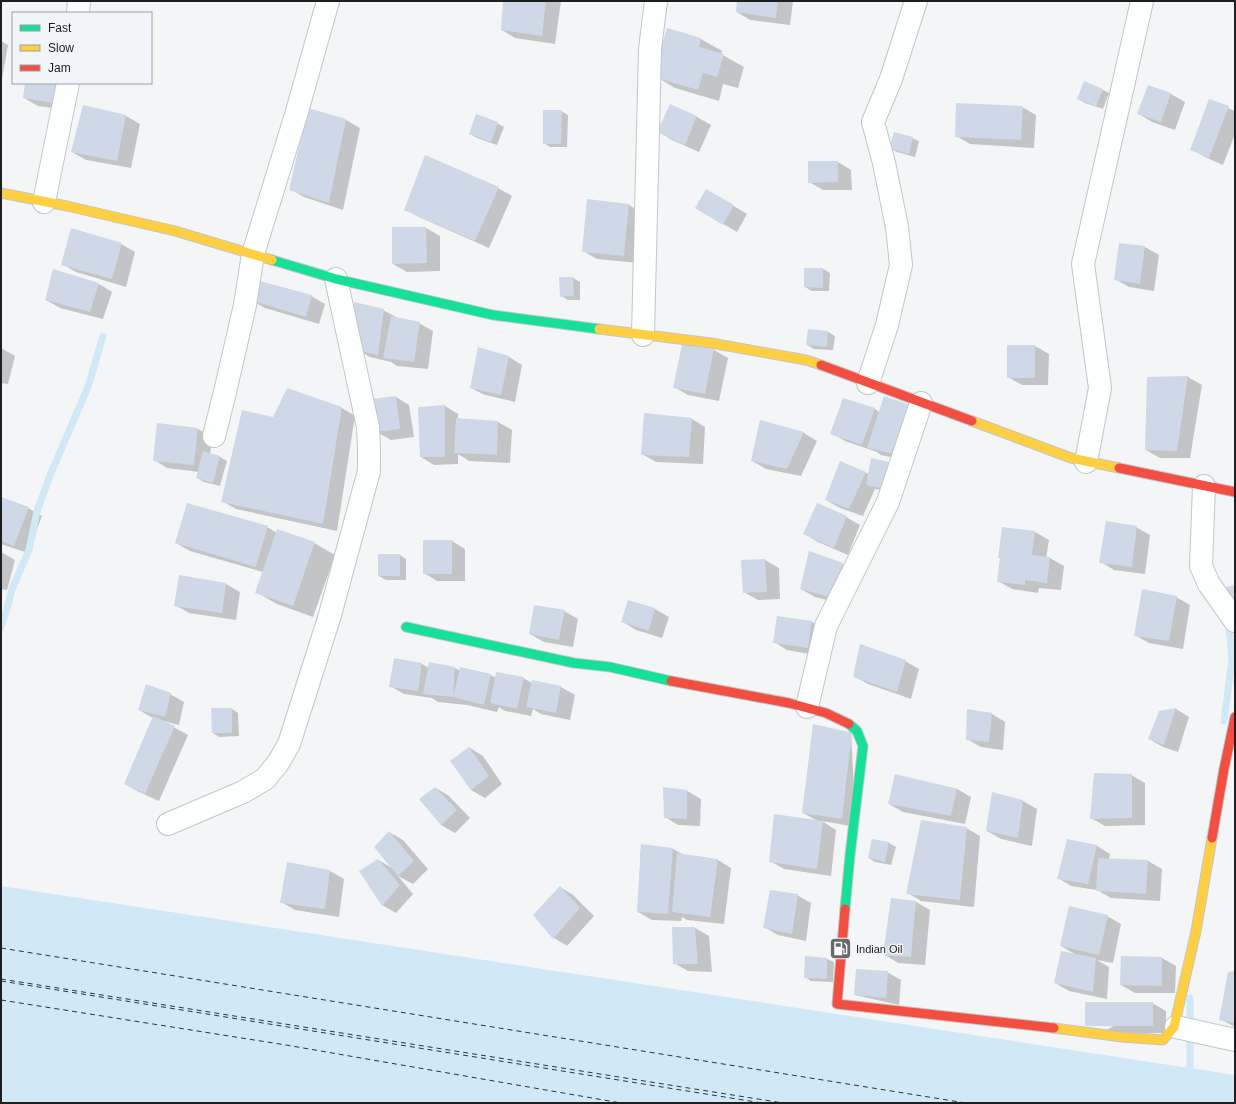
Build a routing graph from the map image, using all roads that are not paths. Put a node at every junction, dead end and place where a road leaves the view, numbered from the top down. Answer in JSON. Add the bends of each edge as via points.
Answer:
{"nodes":[{"id":1,"x":79,"y":1,"type":"edge"},
{"id":2,"x":328,"y":1,"type":"edge"},
{"id":3,"x":656,"y":1,"type":"edge"},
{"id":4,"x":916,"y":1,"type":"edge"},
{"id":5,"x":1142,"y":1,"type":"edge"},
{"id":6,"x":78,"y":12,"type":"edge"},
{"id":7,"x":68,"y":84,"type":"edge"},
{"id":8,"x":1,"y":194,"type":"edge"},
{"id":9,"x":44,"y":202,"type":"junction"},
{"id":10,"x":253,"y":254,"type":"junction"},
{"id":11,"x":336,"y":280,"type":"junction"},
{"id":12,"x":642,"y":335,"type":"junction"},
{"id":13,"x":868,"y":383,"type":"junction"},
{"id":14,"x":921,"y":403,"type":"junction"},
{"id":15,"x":214,"y":436,"type":"dead end"},
{"id":16,"x":1086,"y":462,"type":"junction"},
{"id":17,"x":1204,"y":486,"type":"junction"},
{"id":18,"x":1235,"y":492,"type":"edge"},
{"id":19,"x":1235,"y":621,"type":"edge"},
{"id":20,"x":406,"y":627,"type":"dead end"},
{"id":21,"x":807,"y":707,"type":"junction"},
{"id":22,"x":1235,"y":716,"type":"edge"},
{"id":23,"x":168,"y":824,"type":"dead end"},
{"id":24,"x":1175,"y":1027,"type":"junction"},
{"id":25,"x":1235,"y":1040,"type":"edge"}],
"edges":[{"from":1,"to":6,"type":"street"},
{"from":2,"to":10,"type":"street"},
{"from":3,"to":12,"type":"street","via":[[650,49]]},
{"from":4,"to":13,"type":"street","via":[[891,79],[873,122],[897,227],[901,265],[887,325]]},
{"from":5,"to":16,"type":"street","via":[[1083,264],[1100,388]]},
{"from":7,"to":9,"type":"street"},
{"from":8,"to":9,"type":"street"},
{"from":9,"to":10,"type":"street","via":[[175,231]]},
{"from":10,"to":11,"type":"street"},
{"from":10,"to":15,"type":"street","via":[[245,305]]},
{"from":11,"to":12,"type":"street","via":[[493,315]]},
{"from":11,"to":23,"type":"street","via":[[368,427],[370,449],[369,471],[330,615],[289,744],[266,779],[243,792]]},
{"from":12,"to":13,"type":"street","via":[[711,343],[806,360]]},
{"from":13,"to":14,"type":"street"},
{"from":14,"to":16,"type":"street"},
{"from":14,"to":21,"type":"street","via":[[888,502],[826,626]]},
{"from":16,"to":17,"type":"street"},
{"from":17,"to":18,"type":"street"},
{"from":17,"to":19,"type":"street","via":[[1201,566],[1209,584]]},
{"from":20,"to":21,"type":"street","via":[[574,663],[610,667]]},
{"from":21,"to":24,"type":"street","via":[[844,720],[858,732],[863,746],[850,855],[837,1004],[1129,1038],[1163,1040]]},
{"from":22,"to":24,"type":"street","via":[[1196,931]]},
{"from":24,"to":25,"type":"street"}]}
